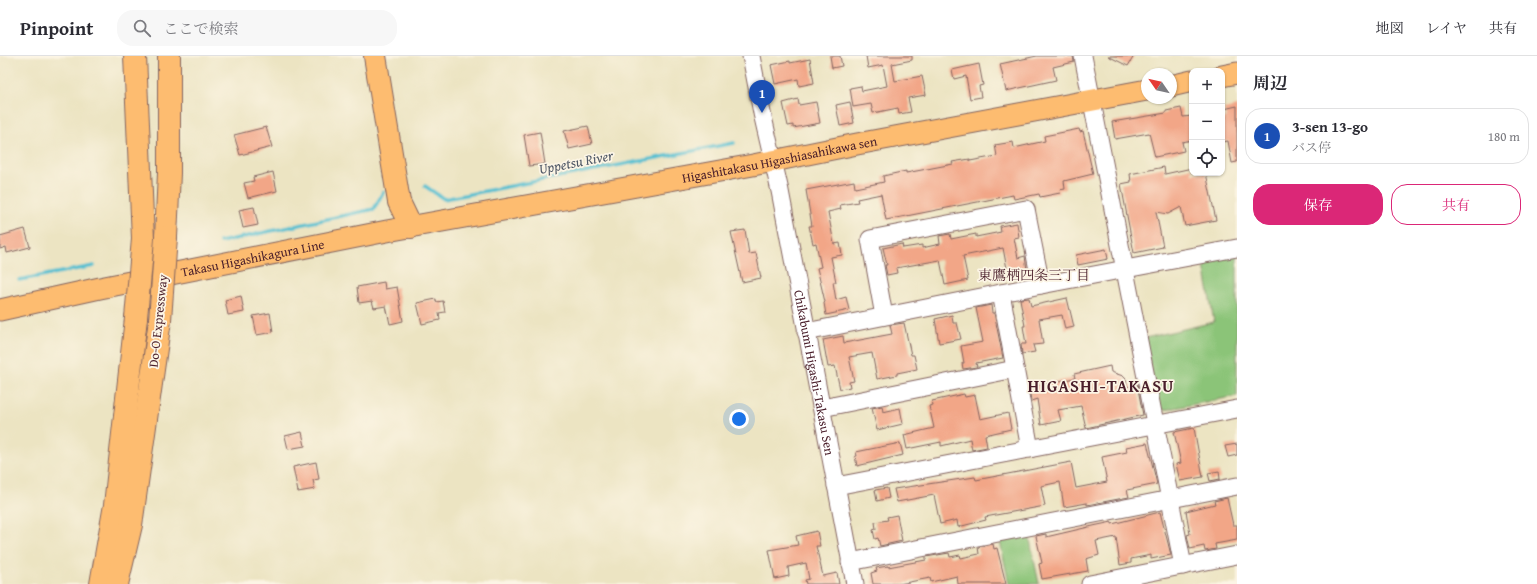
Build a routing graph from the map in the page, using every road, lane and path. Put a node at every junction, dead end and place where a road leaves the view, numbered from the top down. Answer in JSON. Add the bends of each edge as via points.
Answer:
{"nodes":[{"id":1,"x":135,"y":56,"type":"edge"},
{"id":2,"x":144,"y":56,"type":"edge"},
{"id":3,"x":169,"y":56,"type":"edge"},
{"id":4,"x":375,"y":56,"type":"edge"},
{"id":5,"x":387,"y":56,"type":"edge"},
{"id":6,"x":753,"y":56,"type":"edge"},
{"id":7,"x":1083,"y":56,"type":"edge"},
{"id":8,"x":1237,"y":73,"type":"edge"},
{"id":9,"x":1225,"y":75,"type":"edge"},
{"id":10,"x":1189,"y":82,"type":"edge"},
{"id":11,"x":1177,"y":85,"type":"edge"},
{"id":12,"x":1141,"y":91,"type":"edge"},
{"id":13,"x":1092,"y":100,"type":"junction"},
{"id":14,"x":773,"y":161,"type":"junction"},
{"id":15,"x":411,"y":227,"type":"junction"},
{"id":16,"x":143,"y":239,"type":"junction"},
{"id":17,"x":1237,"y":248,"type":"edge"},
{"id":18,"x":1125,"y":269,"type":"junction"},
{"id":19,"x":1041,"y":285,"type":"junction"},
{"id":20,"x":1001,"y":293,"type":"junction"},
{"id":21,"x":0,"y":310,"type":"edge"},
{"id":22,"x":884,"y":316,"type":"junction"},
{"id":23,"x":806,"y":332,"type":"junction"},
{"id":24,"x":1015,"y":369,"type":"junction"},
{"id":25,"x":822,"y":408,"type":"junction"},
{"id":26,"x":1237,"y":409,"type":"edge"},
{"id":27,"x":1155,"y":425,"type":"junction"},
{"id":28,"x":1030,"y":449,"type":"junction"},
{"id":29,"x":836,"y":486,"type":"junction"},
{"id":30,"x":1237,"y":486,"type":"edge"},
{"id":31,"x":1170,"y":500,"type":"junction"},
{"id":32,"x":1237,"y":555,"type":"edge"},
{"id":33,"x":850,"y":562,"type":"junction"},
{"id":34,"x":1183,"y":566,"type":"junction"},
{"id":35,"x":101,"y":584,"type":"edge"},
{"id":36,"x":117,"y":584,"type":"edge"},
{"id":37,"x":855,"y":584,"type":"edge"},
{"id":38,"x":1090,"y":584,"type":"edge"}],
"edges":[{"from":1,"to":16,"type":"highway"},
{"from":2,"to":16,"type":"highway","name":"Do-O Expressway"},
{"from":3,"to":36,"type":"highway","name":"Do-O Expressway","bridge":true,"via":[[169,173],[160,320],[131,525]]},
{"from":4,"to":15,"type":"highway","via":[[399,202]]},
{"from":5,"to":15,"type":"highway","via":[[413,200]]},
{"from":6,"to":14,"type":"street","name":"Chikabumi Higashi-Takasu Sen"},
{"from":7,"to":13,"type":"street"},
{"from":8,"to":9,"type":"main road"},
{"from":10,"to":11,"type":"main road"},
{"from":12,"to":13,"type":"main road","name":"Higashitakasu Higashiasahikawa sen"},
{"from":13,"to":14,"type":"main road","name":"Higashitakasu Higashiasahikawa sen"},
{"from":13,"to":18,"type":"street"},
{"from":14,"to":15,"type":"main road","name":"Higashitakasu Higashiasahikawa sen"},
{"from":14,"to":23,"type":"street","name":"Chikabumi Higashi-Takasu Sen"},
{"from":15,"to":21,"type":"main road","name":"Takasu Higashikagura Line"},
{"from":16,"to":35,"type":"highway","name":"Do-O Expressway","bridge":true,"via":[[116,505]]},
{"from":17,"to":18,"type":"street"},
{"from":18,"to":19,"type":"street"},
{"from":18,"to":27,"type":"street"},
{"from":19,"to":20,"type":"street"},
{"from":19,"to":22,"type":"street","via":[[1026,209],[870,239]]},
{"from":20,"to":22,"type":"street"},
{"from":20,"to":24,"type":"street"},
{"from":22,"to":23,"type":"street"},
{"from":23,"to":25,"type":"street","name":"Chikabumi Higashi-Takasu Sen"},
{"from":24,"to":25,"type":"street"},
{"from":24,"to":28,"type":"street"},
{"from":25,"to":29,"type":"street","name":"Chikabumi Higashi-Takasu Sen"},
{"from":26,"to":27,"type":"street"},
{"from":27,"to":28,"type":"street"},
{"from":27,"to":31,"type":"street"},
{"from":28,"to":29,"type":"street"},
{"from":29,"to":33,"type":"street","name":"Chikabumi Higashi-Takasu Sen"},
{"from":30,"to":31,"type":"street"},
{"from":31,"to":33,"type":"street"},
{"from":31,"to":34,"type":"street"},
{"from":32,"to":34,"type":"street"},
{"from":33,"to":37,"type":"street","name":"Chikabumi Higashi-Takasu Sen"},
{"from":34,"to":38,"type":"street"}]}
